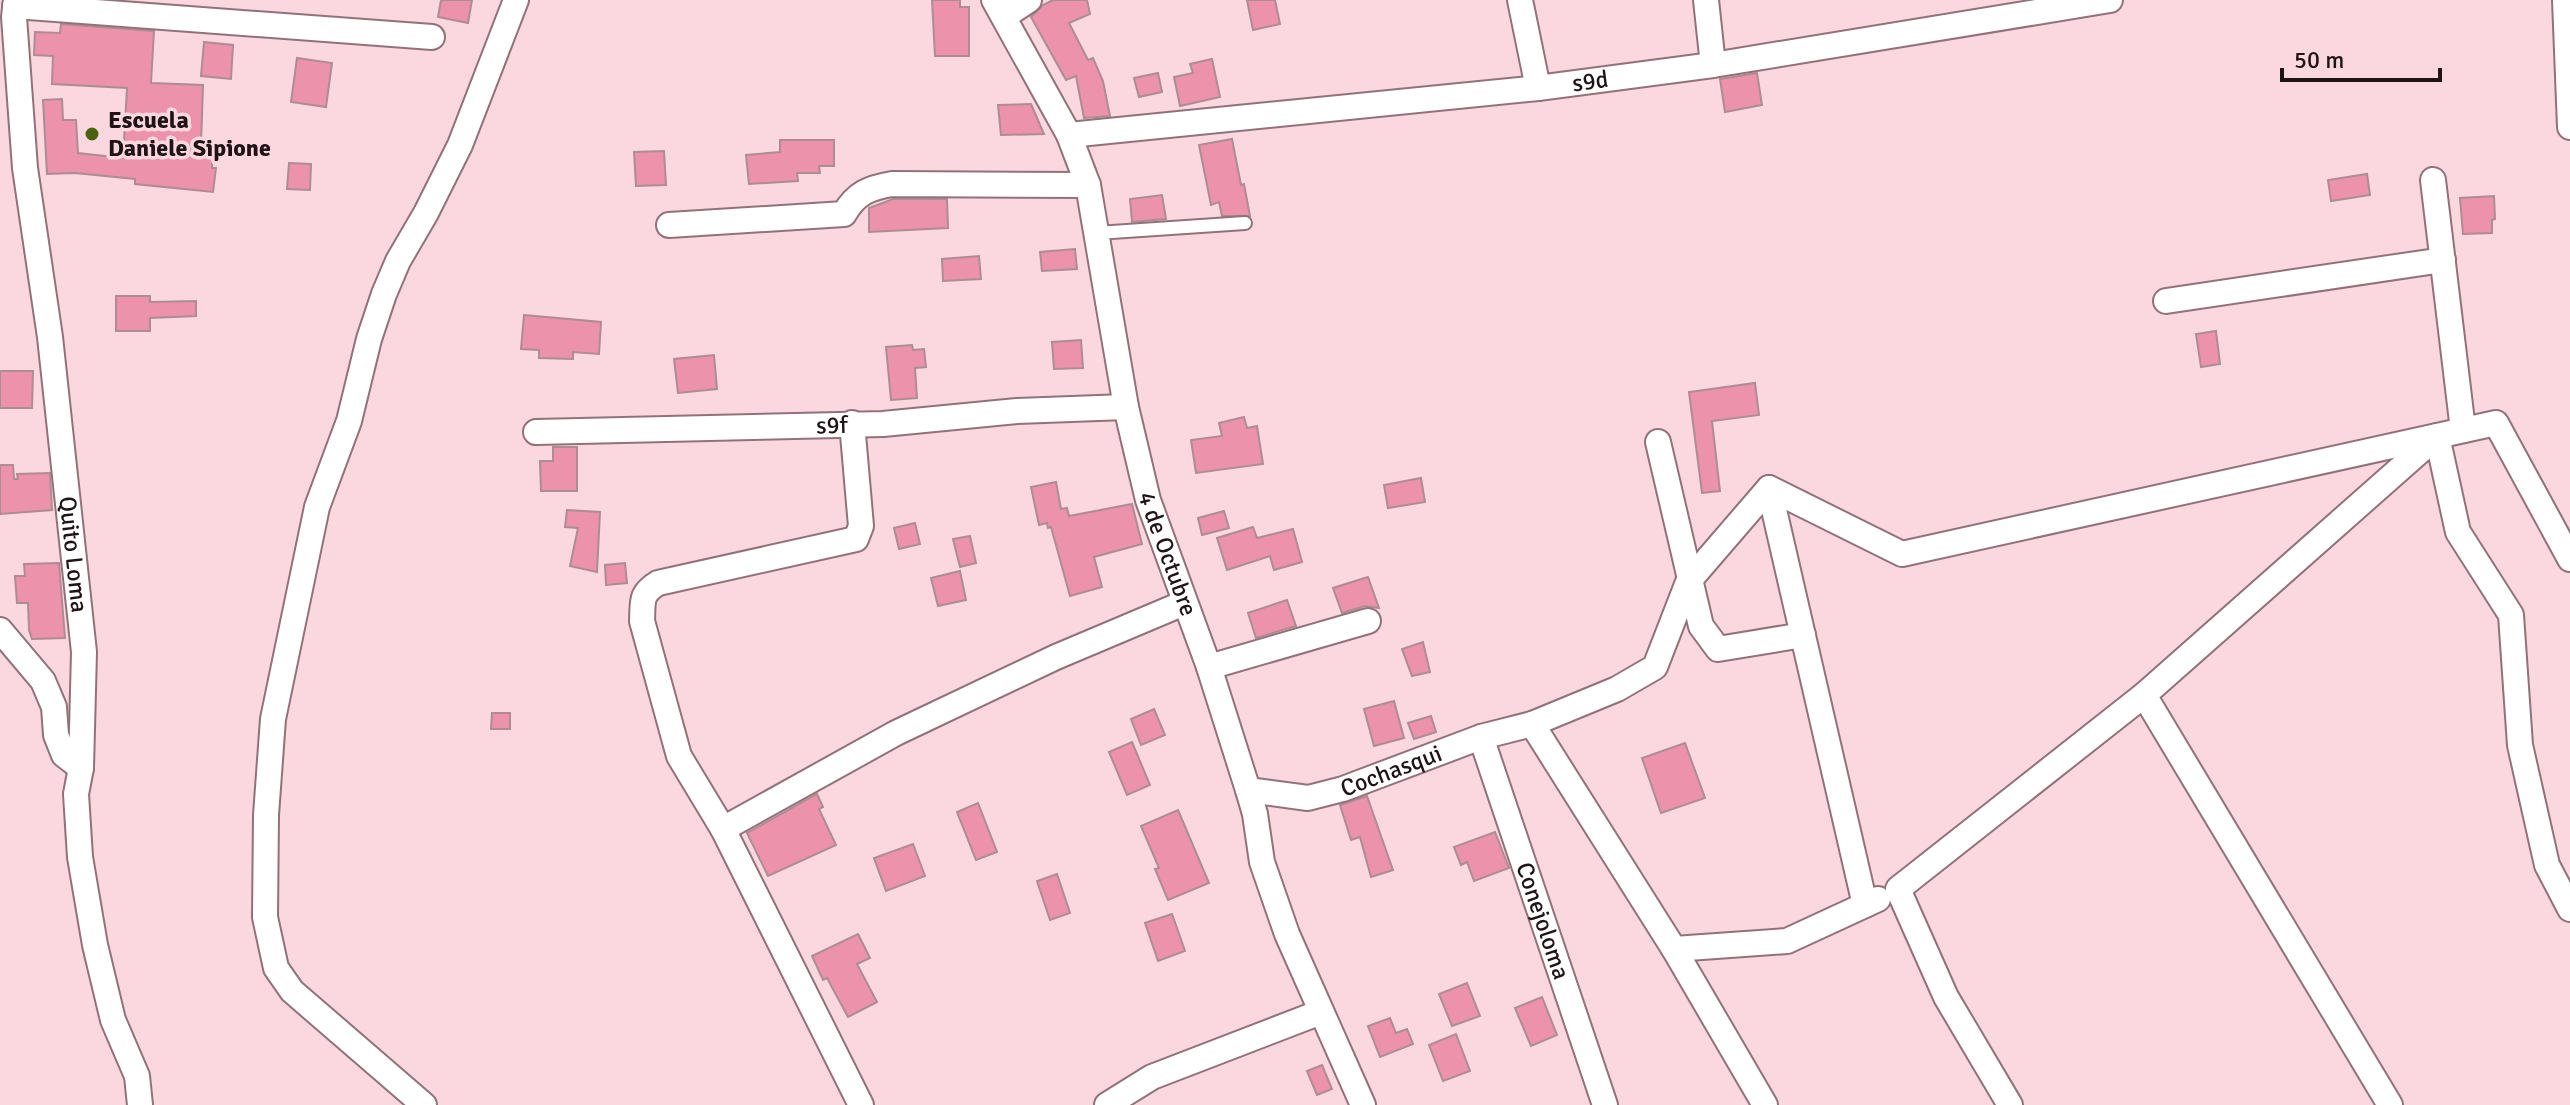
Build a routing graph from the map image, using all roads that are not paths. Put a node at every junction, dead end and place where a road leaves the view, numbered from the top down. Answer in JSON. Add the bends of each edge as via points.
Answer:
{"nodes":[{"id":1,"x":516,"y":0,"type":"edge"},
{"id":2,"x":1029,"y":0,"type":"edge"},
{"id":3,"x":1520,"y":0,"type":"edge"},
{"id":4,"x":1706,"y":0,"type":"edge"},
{"id":5,"x":2110,"y":0,"type":"edge"},
{"id":6,"x":2565,"y":0,"type":"edge"},
{"id":7,"x":16,"y":3,"type":"edge"},
{"id":8,"x":999,"y":8,"type":"edge"},
{"id":9,"x":432,"y":37,"type":"dead end"},
{"id":10,"x":1713,"y":65,"type":"junction"},
{"id":11,"x":1538,"y":88,"type":"junction"},
{"id":12,"x":2570,"y":127,"type":"edge"},
{"id":13,"x":1069,"y":135,"type":"junction"},
{"id":14,"x":2433,"y":180,"type":"dead end"},
{"id":15,"x":1088,"y":185,"type":"junction"},
{"id":16,"x":1245,"y":223,"type":"dead end"},
{"id":17,"x":669,"y":225,"type":"dead end"},
{"id":18,"x":1097,"y":233,"type":"junction"},
{"id":19,"x":2443,"y":260,"type":"junction"},
{"id":20,"x":2166,"y":301,"type":"dead end"},
{"id":21,"x":1126,"y":407,"type":"junction"},
{"id":22,"x":852,"y":423,"type":"junction"},
{"id":23,"x":2463,"y":430,"type":"junction"},
{"id":24,"x":536,"y":432,"type":"dead end"},
{"id":25,"x":2437,"y":436,"type":"junction"},
{"id":26,"x":1658,"y":442,"type":"dead end"},
{"id":27,"x":1769,"y":488,"type":"junction"},
{"id":28,"x":2570,"y":559,"type":"edge"},
{"id":29,"x":1688,"y":582,"type":"junction"},
{"id":30,"x":1184,"y":603,"type":"junction"},
{"id":31,"x":1368,"y":621,"type":"dead end"},
{"id":32,"x":0,"y":630,"type":"edge"},
{"id":33,"x":1803,"y":635,"type":"junction"},
{"id":34,"x":1209,"y":667,"type":"junction"},
{"id":35,"x":2144,"y":695,"type":"junction"},
{"id":36,"x":1532,"y":724,"type":"junction"},
{"id":37,"x":1481,"y":737,"type":"junction"},
{"id":38,"x":81,"y":768,"type":"junction"},
{"id":39,"x":1248,"y":790,"type":"junction"},
{"id":40,"x":723,"y":829,"type":"junction"},
{"id":41,"x":1898,"y":889,"type":"junction"},
{"id":42,"x":1865,"y":905,"type":"junction"},
{"id":43,"x":2570,"y":909,"type":"edge"},
{"id":44,"x":1674,"y":949,"type":"junction"},
{"id":45,"x":1321,"y":1012,"type":"junction"},
{"id":46,"x":140,"y":1105,"type":"edge"},
{"id":47,"x":424,"y":1105,"type":"edge"},
{"id":48,"x":861,"y":1105,"type":"edge"},
{"id":49,"x":1107,"y":1105,"type":"edge"},
{"id":50,"x":1363,"y":1105,"type":"edge"},
{"id":51,"x":1605,"y":1105,"type":"edge"},
{"id":52,"x":1765,"y":1105,"type":"edge"},
{"id":53,"x":2010,"y":1105,"type":"edge"},
{"id":54,"x":2390,"y":1105,"type":"edge"}],
"edges":[{"from":1,"to":47,"type":"street","via":[[460,145],[398,261],[374,324],[349,421],[317,507],[273,719],[265,917],[276,968],[292,991]]},
{"from":2,"to":8,"type":"street"},
{"from":3,"to":11,"type":"street"},
{"from":4,"to":10,"type":"street"},
{"from":5,"to":10,"type":"street","name":"s9d"},
{"from":6,"to":12,"type":"street"},
{"from":7,"to":9,"type":"street"},
{"from":7,"to":38,"type":"street","name":"Quito Loma","via":[[25,168],[84,652]]},
{"from":8,"to":13,"type":"street","name":"4 de Octubre"},
{"from":10,"to":11,"type":"street","name":"s9d"},
{"from":11,"to":13,"type":"street","name":"s9d"},
{"from":13,"to":15,"type":"street","name":"4 de Octubre"},
{"from":14,"to":19,"type":"street"},
{"from":15,"to":17,"type":"street","via":[[892,184],[870,187],[852,199],[844,214]]},
{"from":15,"to":18,"type":"street","name":"4 de Octubre"},
{"from":16,"to":18,"type":"lane"},
{"from":18,"to":21,"type":"street","name":"4 de Octubre"},
{"from":19,"to":20,"type":"street"},
{"from":19,"to":23,"type":"street"},
{"from":21,"to":22,"type":"street","name":"s9f"},
{"from":21,"to":30,"type":"street","name":"4 de Octubre","via":[[1148,500]]},
{"from":22,"to":24,"type":"street","name":"s9f"},
{"from":22,"to":40,"type":"street","via":[[861,526],[856,539],[658,583],[643,598],[642,621],[679,756]]},
{"from":23,"to":25,"type":"street"},
{"from":23,"to":28,"type":"street","via":[[2496,423]]},
{"from":25,"to":27,"type":"street","via":[[1902,554]]},
{"from":25,"to":35,"type":"street"},
{"from":25,"to":43,"type":"street","via":[[2458,532],[2511,615],[2520,745],[2547,865]]},
{"from":26,"to":29,"type":"street"},
{"from":27,"to":29,"type":"street"},
{"from":27,"to":33,"type":"street"},
{"from":29,"to":33,"type":"street","via":[[1701,626],[1718,649]]},
{"from":29,"to":36,"type":"street","name":"Cochasqui","via":[[1655,667]]},
{"from":30,"to":34,"type":"street","name":"4 de Octubre"},
{"from":30,"to":40,"type":"street","via":[[896,733]]},
{"from":31,"to":34,"type":"street"},
{"from":32,"to":38,"type":"street","via":[[43,681],[64,755]]},
{"from":33,"to":42,"type":"street"},
{"from":34,"to":39,"type":"street","name":"4 de Octubre"},
{"from":35,"to":41,"type":"street"},
{"from":35,"to":54,"type":"street"},
{"from":36,"to":37,"type":"street","name":"Cochasqui"},
{"from":36,"to":44,"type":"street"},
{"from":37,"to":39,"type":"street","name":"Cochasqui","via":[[1308,798]]},
{"from":37,"to":51,"type":"street","name":"Conejoloma"},
{"from":38,"to":46,"type":"street","name":"Quito Loma","via":[[76,794],[80,857],[95,945],[113,1020],[137,1076]]},
{"from":39,"to":45,"type":"street","name":"4 de Octubre","via":[[1262,862]]},
{"from":40,"to":48,"type":"street"},
{"from":41,"to":42,"type":"street"},
{"from":41,"to":53,"type":"street","via":[[1946,997]]},
{"from":42,"to":44,"type":"street","via":[[1787,941]]},
{"from":44,"to":52,"type":"street"},
{"from":45,"to":49,"type":"street","via":[[1152,1077]]},
{"from":45,"to":50,"type":"street","name":"4 de Octubre"}]}
